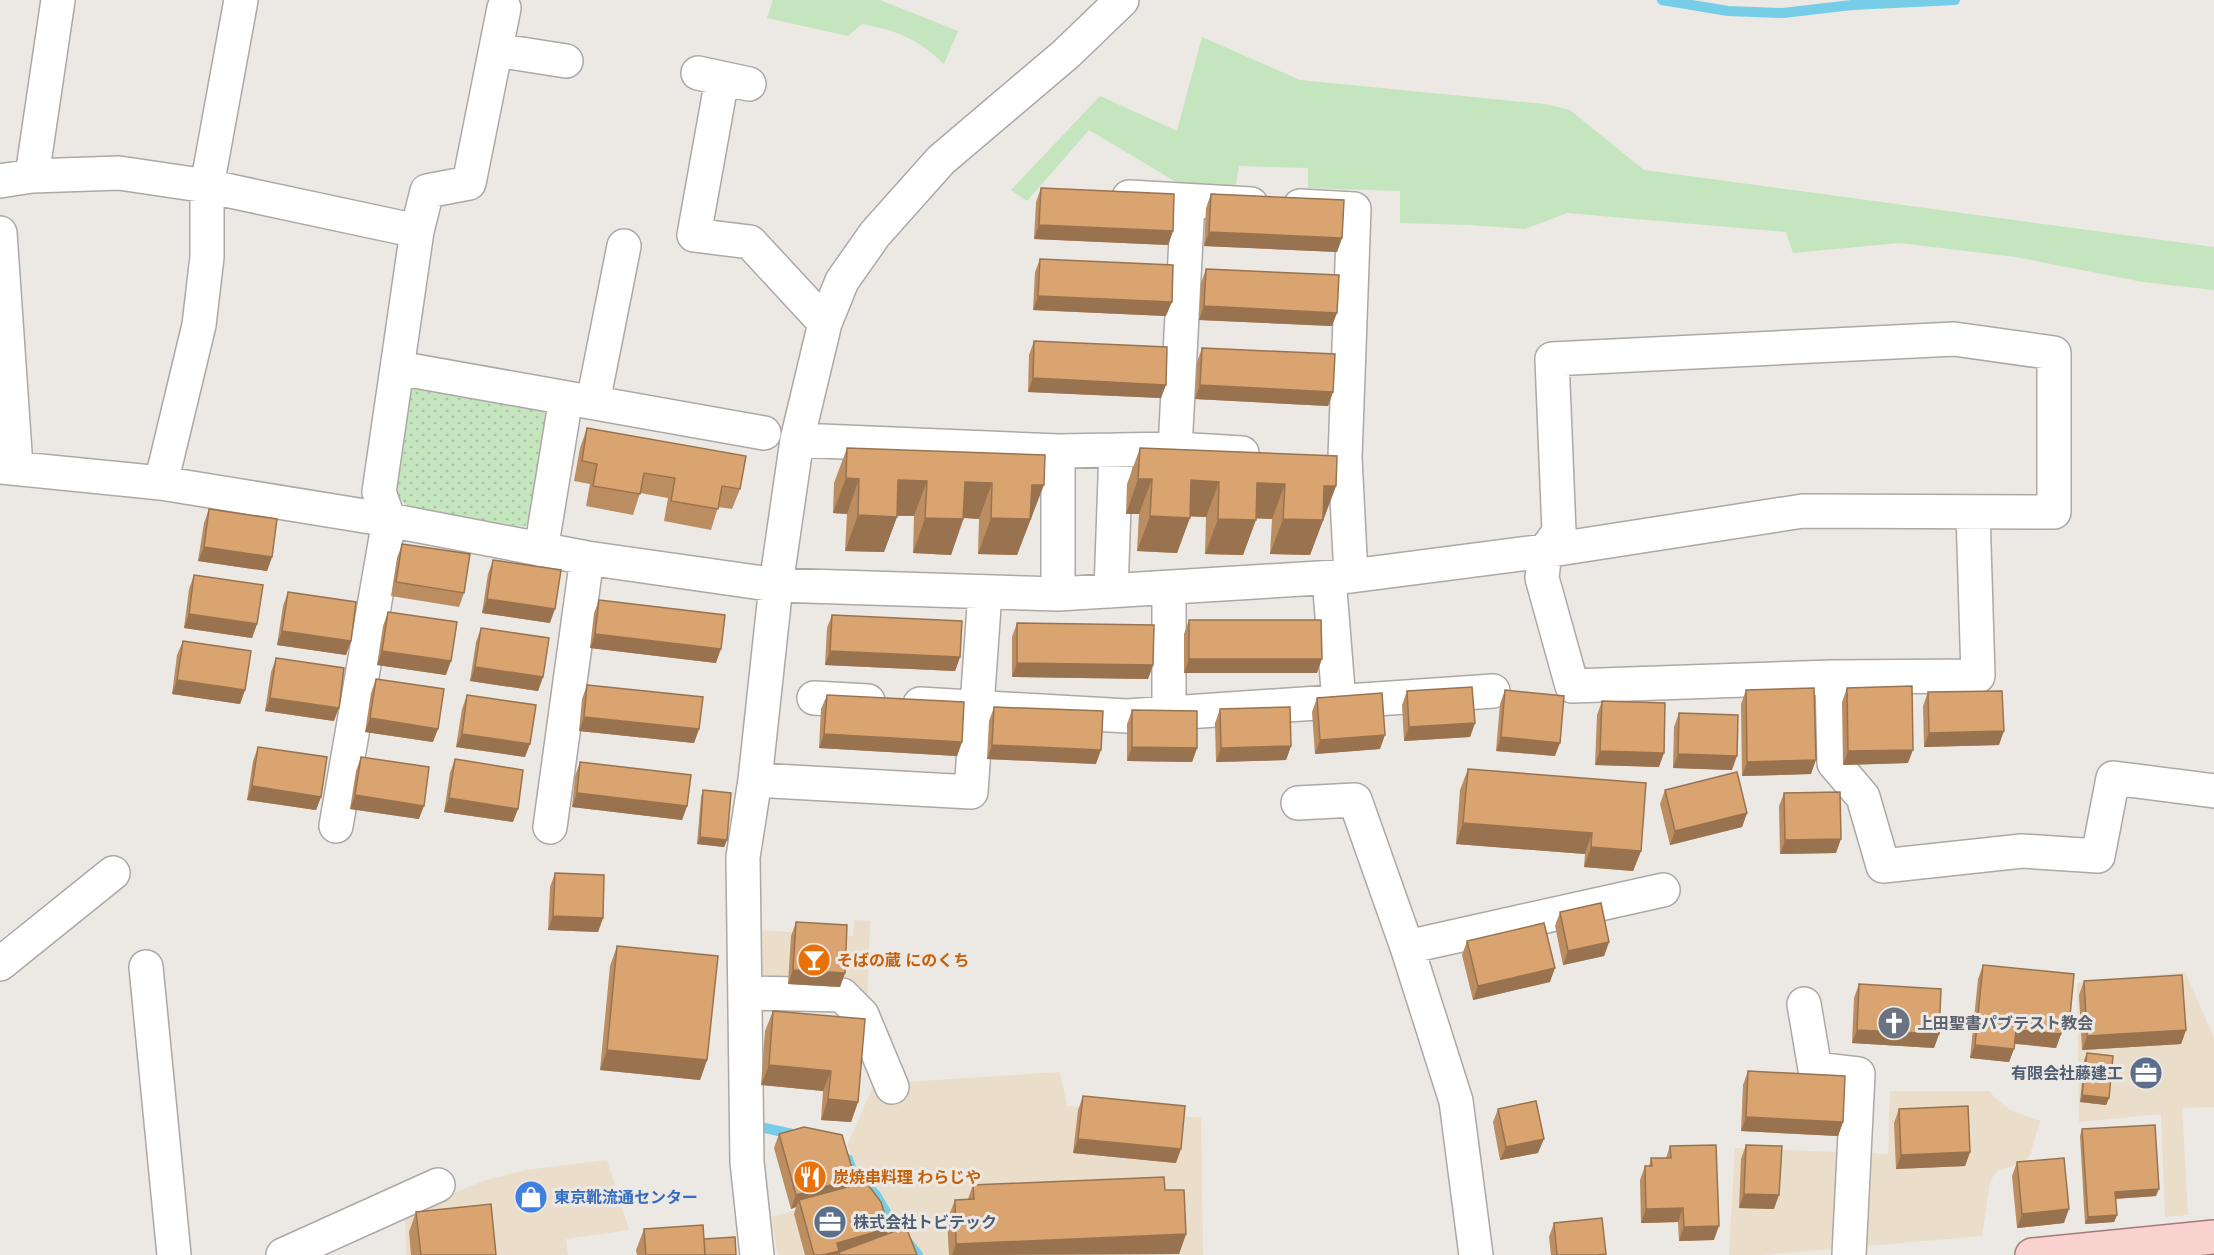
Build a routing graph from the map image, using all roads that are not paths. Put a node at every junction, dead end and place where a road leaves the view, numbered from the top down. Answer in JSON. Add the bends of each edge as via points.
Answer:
{"nodes":[{"id":1,"x":58,"y":0,"type":"edge"},
{"id":2,"x":241,"y":0,"type":"edge"},
{"id":3,"x":1122,"y":0,"type":"edge"},
{"id":4,"x":504,"y":8,"type":"dead end"},
{"id":5,"x":496,"y":50,"type":"junction"},
{"id":6,"x":566,"y":61,"type":"dead end"},
{"id":7,"x":723,"y":78,"type":"dead end"},
{"id":8,"x":32,"y":177,"type":"junction"},
{"id":9,"x":0,"y":181,"type":"edge"},
{"id":10,"x":207,"y":186,"type":"junction"},
{"id":11,"x":1100,"y":196,"type":"edge"},
{"id":12,"x":1188,"y":201,"type":"junction"},
{"id":13,"x":417,"y":231,"type":"junction"},
{"id":14,"x":0,"y":233,"type":"edge"},
{"id":15,"x":624,"y":246,"type":"dead end"},
{"id":16,"x":825,"y":323,"type":"junction"},
{"id":17,"x":398,"y":369,"type":"junction"},
{"id":18,"x":580,"y":400,"type":"junction"},
{"id":19,"x":764,"y":433,"type":"dead end"},
{"id":20,"x":797,"y":440,"type":"junction"},
{"id":21,"x":1175,"y":449,"type":"junction"},
{"id":22,"x":1116,"y":450,"type":"junction"},
{"id":23,"x":1058,"y":451,"type":"junction"},
{"id":24,"x":1266,"y":454,"type":"edge"},
{"id":25,"x":1311,"y":457,"type":"edge"},
{"id":26,"x":1345,"y":458,"type":"junction"},
{"id":27,"x":8,"y":467,"type":"edge"},
{"id":28,"x":161,"y":483,"type":"junction"},
{"id":29,"x":1973,"y":512,"type":"junction"},
{"id":30,"x":390,"y":520,"type":"junction"},
{"id":31,"x":541,"y":550,"type":"junction"},
{"id":32,"x":1545,"y":551,"type":"junction"},
{"id":33,"x":587,"y":558,"type":"junction"},
{"id":34,"x":1340,"y":577,"type":"junction"},
{"id":35,"x":776,"y":585,"type":"junction"},
{"id":36,"x":1169,"y":588,"type":"junction"},
{"id":37,"x":1111,"y":591,"type":"junction"},
{"id":38,"x":985,"y":592,"type":"junction"},
{"id":39,"x":1058,"y":594,"type":"junction"},
{"id":40,"x":1832,"y":677,"type":"junction"},
{"id":41,"x":1493,"y":691,"type":"dead end"},
{"id":42,"x":814,"y":698,"type":"dead end"},
{"id":43,"x":1339,"y":702,"type":"junction"},
{"id":44,"x":977,"y":706,"type":"junction"},
{"id":45,"x":1169,"y":714,"type":"junction"},
{"id":46,"x":755,"y":780,"type":"junction"},
{"id":47,"x":2214,"y":790,"type":"edge"},
{"id":48,"x":1298,"y":803,"type":"dead end"},
{"id":49,"x":336,"y":826,"type":"dead end"},
{"id":50,"x":550,"y":827,"type":"dead end"},
{"id":51,"x":113,"y":873,"type":"dead end"},
{"id":52,"x":1664,"y":890,"type":"dead end"},
{"id":53,"x":1407,"y":947,"type":"junction"},
{"id":54,"x":0,"y":964,"type":"edge"},
{"id":55,"x":146,"y":967,"type":"dead end"},
{"id":56,"x":745,"y":993,"type":"junction"},
{"id":57,"x":1804,"y":1004,"type":"dead end"},
{"id":58,"x":892,"y":1087,"type":"dead end"},
{"id":59,"x":438,"y":1185,"type":"dead end"},
{"id":60,"x":2214,"y":1236,"type":"edge"},
{"id":61,"x":174,"y":1255,"type":"edge"},
{"id":62,"x":283,"y":1255,"type":"edge"},
{"id":63,"x":757,"y":1255,"type":"edge"},
{"id":64,"x":1476,"y":1255,"type":"edge"},
{"id":65,"x":1849,"y":1255,"type":"edge"},
{"id":66,"x":2032,"y":1255,"type":"edge"}],
"edges":[{"from":1,"to":8,"type":"street"},
{"from":2,"to":10,"type":"street"},
{"from":3,"to":16,"type":"street","via":[[1066,54],[941,160],[875,234],[842,281]]},
{"from":4,"to":5,"type":"street"},
{"from":5,"to":6,"type":"street"},
{"from":5,"to":13,"type":"street","via":[[470,183],[427,191]]},
{"from":7,"to":16,"type":"street","via":[[694,235],[750,242]]},
{"from":8,"to":9,"type":"street"},
{"from":8,"to":10,"type":"street","via":[[119,173]]},
{"from":10,"to":13,"type":"street"},
{"from":10,"to":28,"type":"street","via":[[207,257],[199,325]]},
{"from":11,"to":12,"type":"street"},
{"from":12,"to":21,"type":"street"},
{"from":12,"to":26,"type":"street","via":[[1354,209]]},
{"from":13,"to":17,"type":"street"},
{"from":14,"to":27,"type":"street"},
{"from":15,"to":18,"type":"street"},
{"from":16,"to":20,"type":"street"},
{"from":17,"to":18,"type":"street"},
{"from":17,"to":30,"type":"street","via":[[379,492]]},
{"from":18,"to":19,"type":"street"},
{"from":18,"to":31,"type":"street"},
{"from":20,"to":23,"type":"street"},
{"from":20,"to":35,"type":"street"},
{"from":21,"to":22,"type":"street"},
{"from":21,"to":24,"type":"street"},
{"from":22,"to":23,"type":"street"},
{"from":22,"to":37,"type":"street"},
{"from":23,"to":39,"type":"street"},
{"from":25,"to":26,"type":"street"},
{"from":26,"to":34,"type":"street"},
{"from":27,"to":28,"type":"street"},
{"from":28,"to":30,"type":"street"},
{"from":29,"to":32,"type":"street","via":[[1803,511]]},
{"from":29,"to":32,"type":"street","via":[[2054,512],[2054,353],[1954,339],[1552,359],[1559,532]]},
{"from":29,"to":40,"type":"street","via":[[1978,676]]},
{"from":30,"to":31,"type":"street"},
{"from":30,"to":49,"type":"street"},
{"from":31,"to":33,"type":"street"},
{"from":32,"to":34,"type":"street"},
{"from":32,"to":40,"type":"street","via":[[1542,578],[1572,686]]},
{"from":33,"to":35,"type":"street"},
{"from":33,"to":50,"type":"street"},
{"from":34,"to":36,"type":"street"},
{"from":34,"to":43,"type":"street"},
{"from":35,"to":38,"type":"street"},
{"from":35,"to":46,"type":"street"},
{"from":36,"to":37,"type":"street"},
{"from":36,"to":45,"type":"street"},
{"from":37,"to":39,"type":"street"},
{"from":38,"to":39,"type":"street"},
{"from":38,"to":44,"type":"street"},
{"from":40,"to":47,"type":"street","via":[[1834,763],[1863,797],[1883,866],[2022,851],[2098,856],[2113,778]]},
{"from":41,"to":43,"type":"street"},
{"from":42,"to":44,"type":"street"},
{"from":43,"to":45,"type":"street"},
{"from":44,"to":45,"type":"street","via":[[1127,716]]},
{"from":44,"to":46,"type":"street","via":[[971,792]]},
{"from":46,"to":56,"type":"street","via":[[743,856]]},
{"from":48,"to":53,"type":"street","via":[[1354,800]]},
{"from":51,"to":54,"type":"street"},
{"from":52,"to":53,"type":"street"},
{"from":53,"to":64,"type":"street","via":[[1456,1101]]},
{"from":55,"to":61,"type":"street"},
{"from":56,"to":58,"type":"street","via":[[842,995],[862,1015]]},
{"from":56,"to":63,"type":"street","via":[[747,1162]]},
{"from":57,"to":65,"type":"street","via":[[1815,1070],[1858,1074]]},
{"from":59,"to":62,"type":"street"},
{"from":60,"to":66,"type":"main road"}]}
